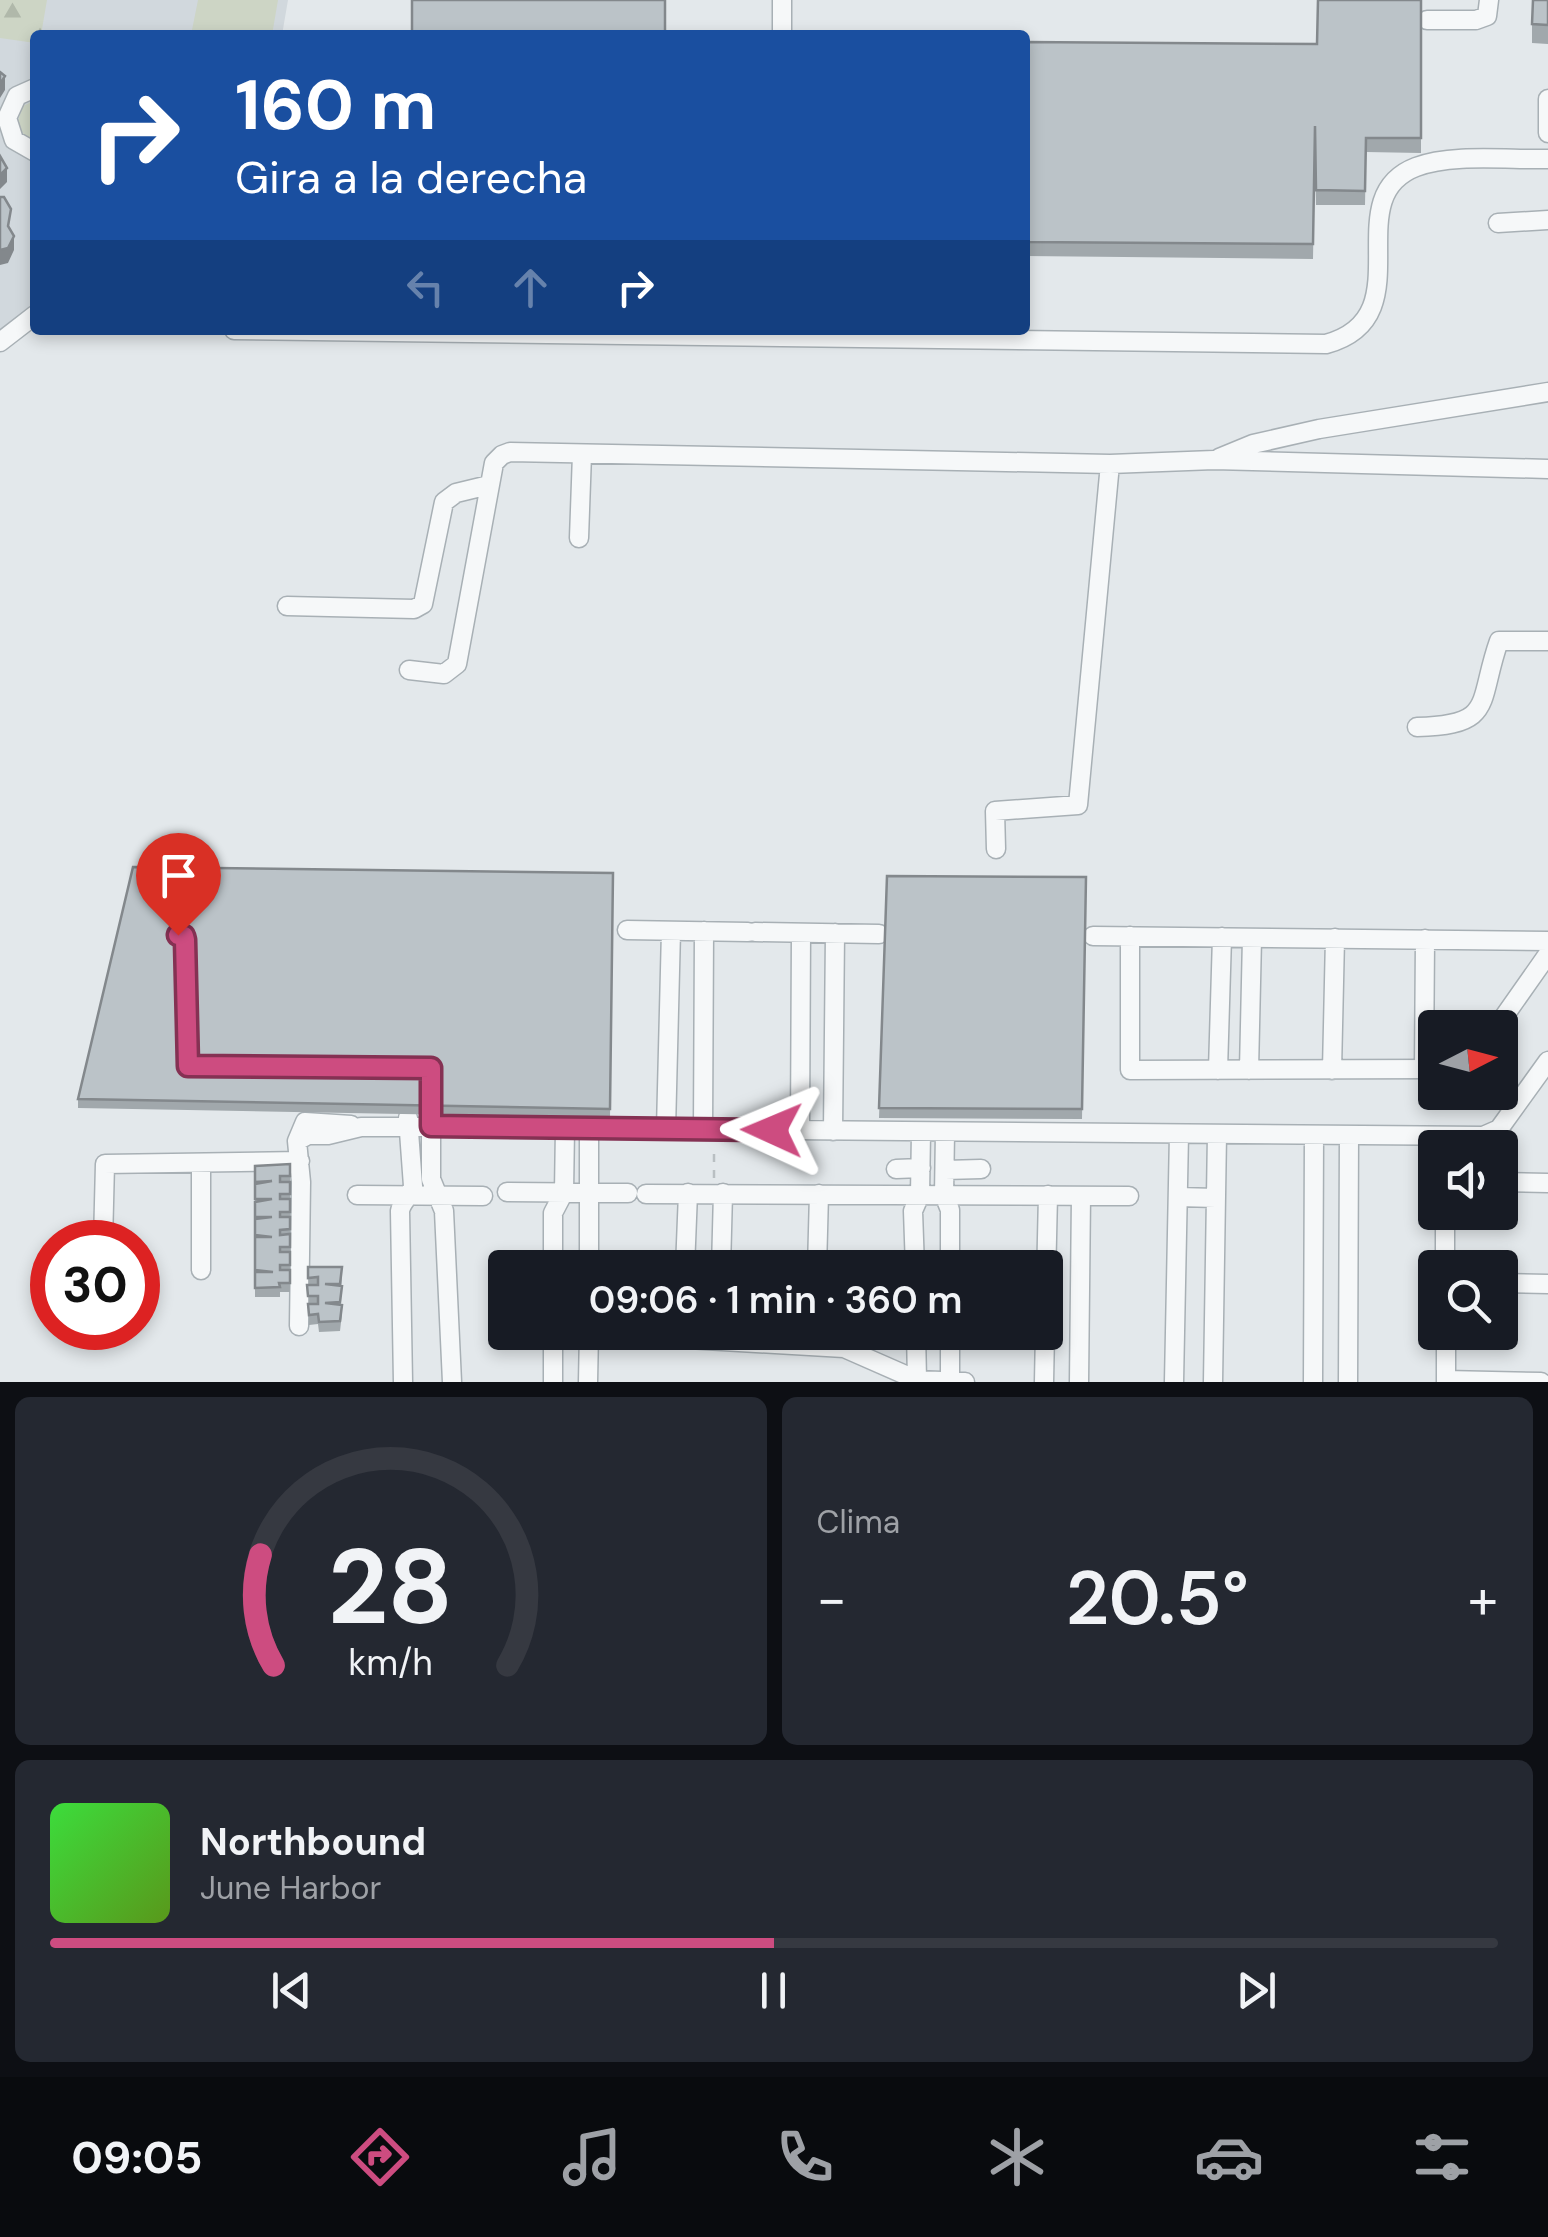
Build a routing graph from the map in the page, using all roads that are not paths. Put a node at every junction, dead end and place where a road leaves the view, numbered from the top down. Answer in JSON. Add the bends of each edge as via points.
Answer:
{"nodes":[{"id":1,"x":782,"y":0,"type":"edge"},
{"id":2,"x":1490,"y":0,"type":"edge"},
{"id":3,"x":1426,"y":20,"type":"edge"},
{"id":4,"x":782,"y":30,"type":"edge"},
{"id":5,"x":30,"y":90,"type":"edge"},
{"id":6,"x":1548,"y":99,"type":"edge"},
{"id":7,"x":1548,"y":133,"type":"edge"},
{"id":8,"x":30,"y":149,"type":"edge"},
{"id":9,"x":1548,"y":159,"type":"edge"},
{"id":10,"x":1548,"y":220,"type":"edge"},
{"id":11,"x":1498,"y":223,"type":"dead end"},
{"id":12,"x":30,"y":319,"type":"edge"},
{"id":13,"x":624,"y":335,"type":"edge"},
{"id":14,"x":0,"y":342,"type":"edge"},
{"id":15,"x":1548,"y":392,"type":"edge"},
{"id":16,"x":582,"y":454,"type":"junction"},
{"id":17,"x":1214,"y":460,"type":"junction"},
{"id":18,"x":1110,"y":464,"type":"junction"},
{"id":19,"x":1548,"y":470,"type":"edge"},
{"id":20,"x":489,"y":485,"type":"junction"},
{"id":21,"x":580,"y":538,"type":"dead end"},
{"id":22,"x":287,"y":606,"type":"dead end"},
{"id":23,"x":1548,"y":641,"type":"edge"},
{"id":24,"x":409,"y":670,"type":"dead end"},
{"id":25,"x":1417,"y":727,"type":"dead end"},
{"id":26,"x":1022,"y":809,"type":"junction"},
{"id":27,"x":1025,"y":831,"type":"dead end"},
{"id":28,"x":996,"y":849,"type":"dead end"},
{"id":29,"x":627,"y":930,"type":"dead end"},
{"id":30,"x":671,"y":931,"type":"junction"},
{"id":31,"x":704,"y":932,"type":"junction"},
{"id":32,"x":800,"y":933,"type":"junction"},
{"id":33,"x":835,"y":933,"type":"junction"},
{"id":34,"x":879,"y":934,"type":"dead end"},
{"id":35,"x":1093,"y":936,"type":"dead end"},
{"id":36,"x":1130,"y":936,"type":"junction"},
{"id":37,"x":1222,"y":937,"type":"junction"},
{"id":38,"x":1252,"y":938,"type":"junction"},
{"id":39,"x":1335,"y":938,"type":"junction"},
{"id":40,"x":1425,"y":939,"type":"junction"},
{"id":41,"x":1548,"y":940,"type":"edge"},
{"id":42,"x":1548,"y":954,"type":"edge"},
{"id":43,"x":1428,"y":1010,"type":"edge"},
{"id":44,"x":1509,"y":1010,"type":"edge"},
{"id":45,"x":1548,"y":1061,"type":"edge"},
{"id":46,"x":1418,"y":1069,"type":"edge"},
{"id":47,"x":1218,"y":1070,"type":"junction"},
{"id":48,"x":1249,"y":1070,"type":"junction"},
{"id":49,"x":1332,"y":1070,"type":"junction"},
{"id":50,"x":668,"y":1080,"type":"junction"},
{"id":51,"x":704,"y":1080,"type":"junction"},
{"id":52,"x":800,"y":1081,"type":"junction"},
{"id":53,"x":834,"y":1082,"type":"junction"},
{"id":54,"x":408,"y":1098,"type":"edge"},
{"id":55,"x":431,"y":1100,"type":"edge"},
{"id":56,"x":431,"y":1126,"type":"junction"},
{"id":57,"x":408,"y":1127,"type":"junction"},
{"id":58,"x":566,"y":1128,"type":"junction"},
{"id":59,"x":589,"y":1128,"type":"junction"},
{"id":60,"x":666,"y":1129,"type":"junction"},
{"id":61,"x":709,"y":1130,"type":"junction"},
{"id":62,"x":800,"y":1130,"type":"junction"},
{"id":63,"x":1498,"y":1130,"type":"edge"},
{"id":64,"x":833,"y":1131,"type":"junction"},
{"id":65,"x":921,"y":1132,"type":"junction"},
{"id":66,"x":944,"y":1132,"type":"junction"},
{"id":67,"x":1179,"y":1134,"type":"junction"},
{"id":68,"x":1217,"y":1134,"type":"junction"},
{"id":69,"x":1314,"y":1135,"type":"junction"},
{"id":70,"x":1348,"y":1136,"type":"junction"},
{"id":71,"x":1418,"y":1140,"type":"edge"},
{"id":72,"x":298,"y":1151,"type":"junction"},
{"id":73,"x":200,"y":1163,"type":"junction"},
{"id":74,"x":922,"y":1168,"type":"junction"},
{"id":75,"x":981,"y":1169,"type":"dead end"},
{"id":76,"x":896,"y":1170,"type":"dead end"},
{"id":77,"x":945,"y":1170,"type":"junction"},
{"id":78,"x":1518,"y":1182,"type":"edge"},
{"id":79,"x":1548,"y":1183,"type":"edge"},
{"id":80,"x":508,"y":1192,"type":"dead end"},
{"id":81,"x":564,"y":1192,"type":"junction"},
{"id":82,"x":588,"y":1192,"type":"junction"},
{"id":83,"x":688,"y":1193,"type":"junction"},
{"id":84,"x":718,"y":1193,"type":"junction"},
{"id":85,"x":819,"y":1194,"type":"junction"},
{"id":86,"x":357,"y":1195,"type":"dead end"},
{"id":87,"x":920,"y":1195,"type":"junction"},
{"id":88,"x":944,"y":1195,"type":"junction"},
{"id":89,"x":411,"y":1196,"type":"junction"},
{"id":90,"x":437,"y":1196,"type":"junction"},
{"id":91,"x":483,"y":1196,"type":"dead end"},
{"id":92,"x":1048,"y":1196,"type":"junction"},
{"id":93,"x":1081,"y":1196,"type":"junction"},
{"id":94,"x":1129,"y":1196,"type":"dead end"},
{"id":95,"x":1178,"y":1197,"type":"junction"},
{"id":96,"x":1216,"y":1198,"type":"junction"},
{"id":97,"x":1314,"y":1200,"type":"junction"},
{"id":98,"x":1348,"y":1200,"type":"junction"},
{"id":99,"x":104,"y":1220,"type":"edge"},
{"id":100,"x":553,"y":1250,"type":"edge"},
{"id":101,"x":589,"y":1250,"type":"edge"},
{"id":102,"x":686,"y":1250,"type":"edge"},
{"id":103,"x":720,"y":1250,"type":"edge"},
{"id":104,"x":817,"y":1250,"type":"edge"},
{"id":105,"x":914,"y":1250,"type":"edge"},
{"id":106,"x":950,"y":1250,"type":"edge"},
{"id":107,"x":1047,"y":1250,"type":"edge"},
{"id":108,"x":200,"y":1270,"type":"dead end"},
{"id":109,"x":1518,"y":1283,"type":"edge"},
{"id":110,"x":1548,"y":1284,"type":"edge"},
{"id":111,"x":299,"y":1326,"type":"dead end"},
{"id":112,"x":553,"y":1350,"type":"edge"},
{"id":113,"x":589,"y":1350,"type":"edge"},
{"id":114,"x":850,"y":1350,"type":"edge"},
{"id":115,"x":916,"y":1350,"type":"edge"},
{"id":116,"x":950,"y":1350,"type":"edge"},
{"id":117,"x":1045,"y":1350,"type":"edge"},
{"id":118,"x":1446,"y":1350,"type":"edge"},
{"id":119,"x":917,"y":1380,"type":"edge"},
{"id":120,"x":1446,"y":1381,"type":"edge"},
{"id":121,"x":403,"y":1382,"type":"edge"},
{"id":122,"x":452,"y":1382,"type":"edge"},
{"id":123,"x":553,"y":1382,"type":"edge"},
{"id":124,"x":588,"y":1382,"type":"edge"},
{"id":125,"x":950,"y":1382,"type":"edge"},
{"id":126,"x":965,"y":1382,"type":"edge"},
{"id":127,"x":1044,"y":1382,"type":"edge"},
{"id":128,"x":1079,"y":1382,"type":"edge"},
{"id":129,"x":1174,"y":1382,"type":"edge"},
{"id":130,"x":1213,"y":1382,"type":"edge"},
{"id":131,"x":1313,"y":1382,"type":"edge"},
{"id":132,"x":1348,"y":1382,"type":"edge"},
{"id":133,"x":1541,"y":1382,"type":"edge"}],
"edges":[{"from":1,"to":4,"type":"street"},
{"from":2,"to":3,"type":"street","via":[[1487,16],[1476,20]]},
{"from":5,"to":8,"type":"street","via":[[17,96],[7,118],[14,140]]},
{"from":6,"to":7,"type":"street"},
{"from":9,"to":13,"type":"street","via":[[1433,161],[1402,174],[1380,209],[1374,306],[1362,325],[1326,344]]},
{"from":10,"to":11,"type":"street"},
{"from":12,"to":14,"type":"street"},
{"from":15,"to":17,"type":"street","via":[[1319,430]]},
{"from":16,"to":18,"type":"street"},
{"from":16,"to":20,"type":"street","via":[[502,455]]},
{"from":16,"to":21,"type":"street"},
{"from":17,"to":18,"type":"street"},
{"from":17,"to":19,"type":"street"},
{"from":18,"to":26,"type":"street","via":[[1078,805]]},
{"from":20,"to":22,"type":"street","via":[[444,502],[423,604]]},
{"from":20,"to":24,"type":"street","via":[[458,664],[444,674]]},
{"from":23,"to":25,"type":"street","via":[[1499,641],[1474,716]]},
{"from":26,"to":27,"type":"street"},
{"from":26,"to":28,"type":"street","via":[[995,811]]},
{"from":29,"to":30,"type":"street"},
{"from":30,"to":31,"type":"street"},
{"from":30,"to":50,"type":"street"},
{"from":31,"to":32,"type":"street"},
{"from":31,"to":51,"type":"street"},
{"from":32,"to":33,"type":"street"},
{"from":32,"to":52,"type":"street"},
{"from":33,"to":34,"type":"street"},
{"from":33,"to":53,"type":"street"},
{"from":35,"to":36,"type":"street"},
{"from":36,"to":37,"type":"street"},
{"from":36,"to":47,"type":"street","via":[[1130,1070]]},
{"from":37,"to":38,"type":"street"},
{"from":37,"to":47,"type":"street"},
{"from":38,"to":39,"type":"street"},
{"from":38,"to":48,"type":"street"},
{"from":39,"to":40,"type":"street"},
{"from":39,"to":49,"type":"street"},
{"from":40,"to":41,"type":"street"},
{"from":40,"to":43,"type":"street"},
{"from":42,"to":44,"type":"street"},
{"from":45,"to":63,"type":"street"},
{"from":46,"to":49,"type":"street"},
{"from":47,"to":48,"type":"street"},
{"from":48,"to":49,"type":"street"},
{"from":50,"to":51,"type":"street"},
{"from":50,"to":60,"type":"street"},
{"from":51,"to":61,"type":"street"},
{"from":52,"to":53,"type":"street"},
{"from":52,"to":62,"type":"street"},
{"from":53,"to":64,"type":"street"},
{"from":54,"to":57,"type":"street"},
{"from":55,"to":56,"type":"street"},
{"from":56,"to":57,"type":"street"},
{"from":56,"to":58,"type":"street"},
{"from":56,"to":90,"type":"street"},
{"from":57,"to":72,"type":"street","via":[[308,1135]]},
{"from":57,"to":89,"type":"street"},
{"from":58,"to":59,"type":"street"},
{"from":58,"to":81,"type":"street"},
{"from":59,"to":60,"type":"street"},
{"from":59,"to":82,"type":"street"},
{"from":60,"to":61,"type":"street"},
{"from":61,"to":62,"type":"street"},
{"from":62,"to":64,"type":"street"},
{"from":64,"to":65,"type":"street"},
{"from":65,"to":66,"type":"street"},
{"from":65,"to":74,"type":"street"},
{"from":66,"to":67,"type":"street","via":[[982,1124]]},
{"from":66,"to":77,"type":"street"},
{"from":67,"to":68,"type":"street"},
{"from":67,"to":95,"type":"street"},
{"from":68,"to":69,"type":"street"},
{"from":68,"to":96,"type":"street"},
{"from":69,"to":70,"type":"street"},
{"from":69,"to":97,"type":"street"},
{"from":70,"to":71,"type":"street"},
{"from":70,"to":98,"type":"street"},
{"from":72,"to":73,"type":"street"},
{"from":72,"to":111,"type":"street"},
{"from":73,"to":99,"type":"street","via":[[106,1164]]},
{"from":73,"to":108,"type":"street"},
{"from":74,"to":76,"type":"street"},
{"from":74,"to":87,"type":"street"},
{"from":75,"to":77,"type":"street"},
{"from":77,"to":88,"type":"street"},
{"from":78,"to":79,"type":"street"},
{"from":80,"to":81,"type":"street"},
{"from":81,"to":82,"type":"street"},
{"from":81,"to":100,"type":"street","via":[[553,1213]]},
{"from":82,"to":83,"type":"street"},
{"from":82,"to":101,"type":"street"},
{"from":83,"to":84,"type":"street"},
{"from":83,"to":102,"type":"street"},
{"from":84,"to":85,"type":"street"},
{"from":84,"to":103,"type":"street"},
{"from":85,"to":87,"type":"street"},
{"from":85,"to":104,"type":"street"},
{"from":86,"to":89,"type":"street"},
{"from":87,"to":88,"type":"street"},
{"from":87,"to":105,"type":"street"},
{"from":88,"to":92,"type":"street"},
{"from":88,"to":106,"type":"street"},
{"from":89,"to":90,"type":"street"},
{"from":89,"to":121,"type":"street","via":[[400,1211]]},
{"from":90,"to":91,"type":"street"},
{"from":90,"to":122,"type":"street","via":[[444,1211]]},
{"from":92,"to":93,"type":"street"},
{"from":92,"to":107,"type":"street"},
{"from":93,"to":94,"type":"street"},
{"from":93,"to":128,"type":"street"},
{"from":95,"to":96,"type":"street"},
{"from":95,"to":129,"type":"street"},
{"from":96,"to":130,"type":"street"},
{"from":97,"to":98,"type":"street"},
{"from":97,"to":131,"type":"street"},
{"from":98,"to":132,"type":"street"},
{"from":109,"to":110,"type":"street"},
{"from":112,"to":123,"type":"street"},
{"from":113,"to":124,"type":"street"},
{"from":114,"to":119,"type":"street"},
{"from":115,"to":119,"type":"street"},
{"from":116,"to":125,"type":"street"},
{"from":117,"to":127,"type":"street"},
{"from":118,"to":120,"type":"street"},
{"from":119,"to":125,"type":"street"},
{"from":120,"to":133,"type":"street"},
{"from":125,"to":126,"type":"street"}]}
